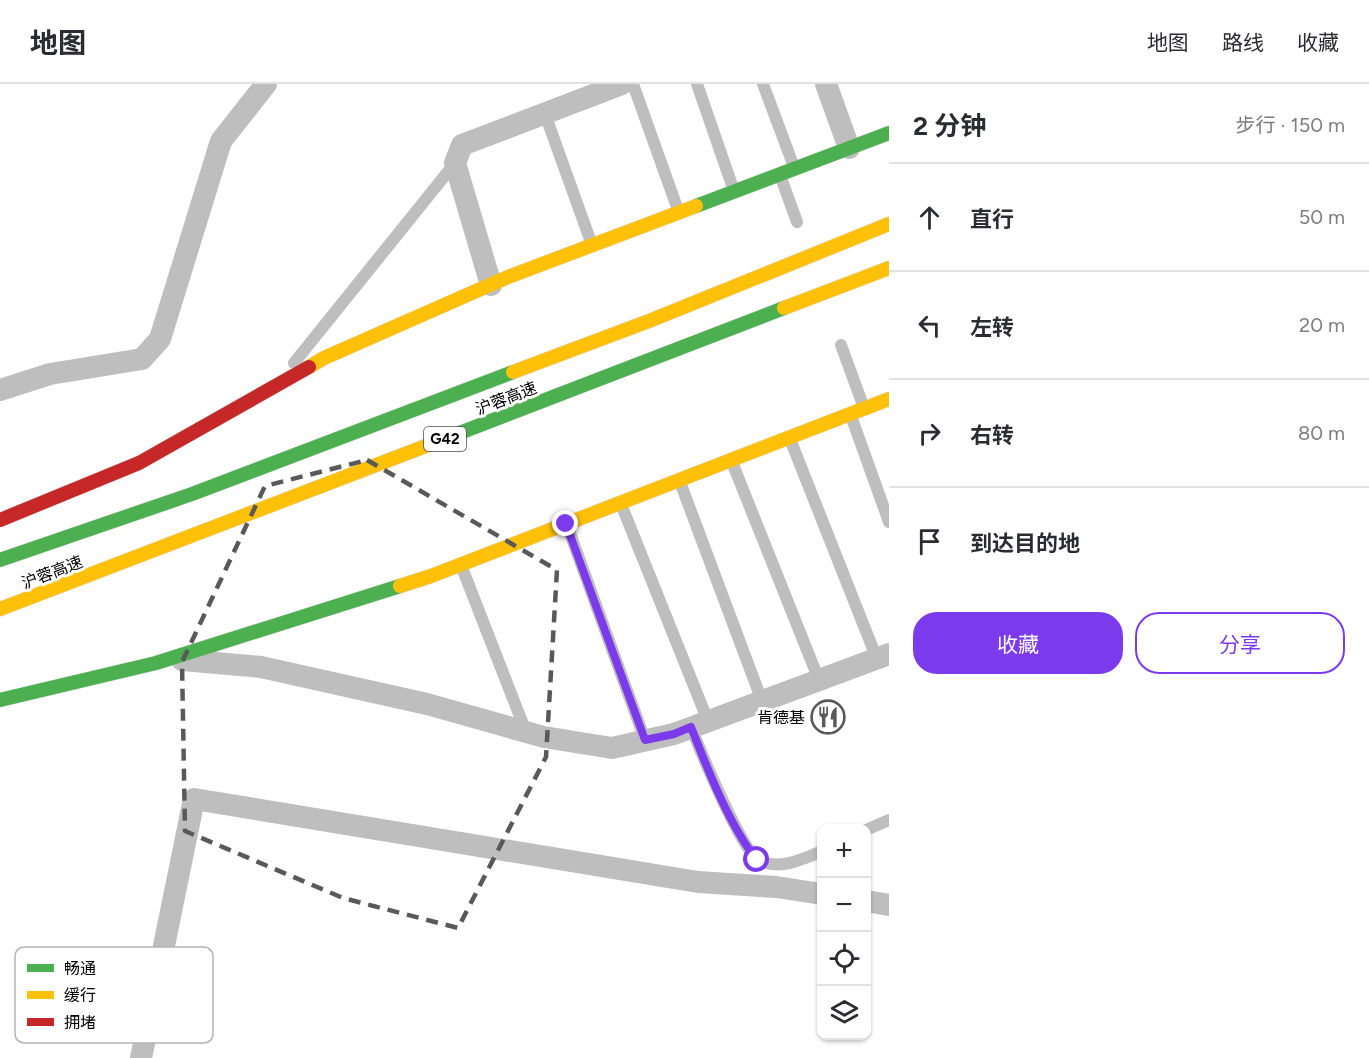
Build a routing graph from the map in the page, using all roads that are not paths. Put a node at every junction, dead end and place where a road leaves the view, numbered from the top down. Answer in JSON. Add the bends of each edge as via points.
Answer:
{"nodes":[{"id":1,"x":266,"y":84,"type":"edge"},
{"id":2,"x":622,"y":84,"type":"edge"},
{"id":3,"x":633,"y":84,"type":"edge"},
{"id":4,"x":697,"y":84,"type":"edge"},
{"id":5,"x":763,"y":84,"type":"edge"},
{"id":6,"x":826,"y":84,"type":"edge"},
{"id":7,"x":545,"y":114,"type":"junction"},
{"id":8,"x":889,"y":133,"type":"edge"},
{"id":9,"x":849,"y":148,"type":"junction"},
{"id":10,"x":455,"y":163,"type":"junction"},
{"id":11,"x":794,"y":169,"type":"junction"},
{"id":12,"x":780,"y":174,"type":"junction"},
{"id":13,"x":734,"y":192,"type":"junction"},
{"id":14,"x":679,"y":213,"type":"junction"},
{"id":15,"x":797,"y":222,"type":"dead end"},
{"id":16,"x":889,"y":224,"type":"edge"},
{"id":17,"x":592,"y":246,"type":"junction"},
{"id":18,"x":889,"y":268,"type":"edge"},
{"id":19,"x":491,"y":285,"type":"junction"},
{"id":20,"x":841,"y":345,"type":"dead end"},
{"id":21,"x":274,"y":387,"type":"junction"},
{"id":22,"x":0,"y":390,"type":"edge"},
{"id":23,"x":889,"y":399,"type":"edge"},
{"id":24,"x":864,"y":410,"type":"junction"},
{"id":25,"x":850,"y":415,"type":"junction"},
{"id":26,"x":790,"y":438,"type":"junction"},
{"id":27,"x":731,"y":460,"type":"junction"},
{"id":28,"x":680,"y":480,"type":"junction"},
{"id":29,"x":621,"y":503,"type":"junction"},
{"id":30,"x":0,"y":520,"type":"edge"},
{"id":31,"x":889,"y":522,"type":"edge"},
{"id":32,"x":566,"y":524,"type":"junction"},
{"id":33,"x":0,"y":560,"type":"edge"},
{"id":34,"x":461,"y":565,"type":"junction"},
{"id":35,"x":0,"y":609,"type":"edge"},
{"id":36,"x":883,"y":656,"type":"edge"},
{"id":37,"x":169,"y":659,"type":"junction"},
{"id":38,"x":819,"y":680,"type":"junction"},
{"id":39,"x":0,"y":700,"type":"edge"},
{"id":40,"x":762,"y":701,"type":"junction"},
{"id":41,"x":700,"y":724,"type":"junction"},
{"id":42,"x":526,"y":732,"type":"junction"},
{"id":43,"x":645,"y":740,"type":"junction"},
{"id":44,"x":889,"y":820,"type":"edge"},
{"id":45,"x":871,"y":828,"type":"edge"},
{"id":46,"x":817,"y":853,"type":"edge"},
{"id":47,"x":817,"y":893,"type":"edge"},
{"id":48,"x":871,"y":902,"type":"edge"},
{"id":49,"x":889,"y":904,"type":"edge"},
{"id":50,"x":164,"y":947,"type":"edge"},
{"id":51,"x":144,"y":1043,"type":"edge"},
{"id":52,"x":141,"y":1058,"type":"edge"}],
"edges":[{"from":1,"to":22,"type":"street","via":[[221,141],[160,339],[142,359],[50,374]]},
{"from":2,"to":7,"type":"street"},
{"from":3,"to":14,"type":"lane"},
{"from":4,"to":13,"type":"lane"},
{"from":5,"to":11,"type":"lane"},
{"from":6,"to":9,"type":"street"},
{"from":7,"to":10,"type":"street","via":[[462,145]]},
{"from":7,"to":17,"type":"lane"},
{"from":8,"to":9,"type":"highway"},
{"from":9,"to":11,"type":"highway"},
{"from":10,"to":19,"type":"street"},
{"from":10,"to":21,"type":"lane"},
{"from":11,"to":12,"type":"highway"},
{"from":12,"to":13,"type":"highway"},
{"from":12,"to":15,"type":"lane"},
{"from":13,"to":14,"type":"highway"},
{"from":14,"to":17,"type":"highway"},
{"from":16,"to":33,"type":"highway","name":"沪蓉高速","number":"G42","via":[[649,321],[214,486]]},
{"from":17,"to":19,"type":"highway"},
{"from":18,"to":35,"type":"highway","name":"沪蓉高速","number":"G42"},
{"from":19,"to":21,"type":"highway","via":[[324,358]]},
{"from":20,"to":24,"type":"lane"},
{"from":21,"to":30,"type":"highway","via":[[139,463]]},
{"from":23,"to":24,"type":"highway"},
{"from":24,"to":25,"type":"highway"},
{"from":25,"to":26,"type":"highway"},
{"from":25,"to":31,"type":"lane"},
{"from":26,"to":27,"type":"highway"},
{"from":26,"to":36,"type":"lane"},
{"from":27,"to":28,"type":"highway"},
{"from":27,"to":38,"type":"lane"},
{"from":28,"to":29,"type":"highway"},
{"from":28,"to":40,"type":"lane"},
{"from":29,"to":32,"type":"highway"},
{"from":29,"to":41,"type":"lane"},
{"from":32,"to":34,"type":"highway"},
{"from":32,"to":43,"type":"lane"},
{"from":34,"to":37,"type":"highway"},
{"from":34,"to":42,"type":"lane"},
{"from":36,"to":38,"type":"street"},
{"from":37,"to":39,"type":"highway"},
{"from":37,"to":42,"type":"street","via":[[261,667],[427,704]]},
{"from":38,"to":40,"type":"street"},
{"from":40,"to":41,"type":"street"},
{"from":41,"to":43,"type":"street"},
{"from":41,"to":46,"type":"lane","via":[[705,761],[745,845],[757,860],[785,863]]},
{"from":42,"to":43,"type":"street","via":[[612,748]]},
{"from":44,"to":45,"type":"lane"},
{"from":47,"to":50,"type":"street","via":[[698,882],[194,800]]},
{"from":48,"to":49,"type":"street"},
{"from":51,"to":52,"type":"street"}]}
